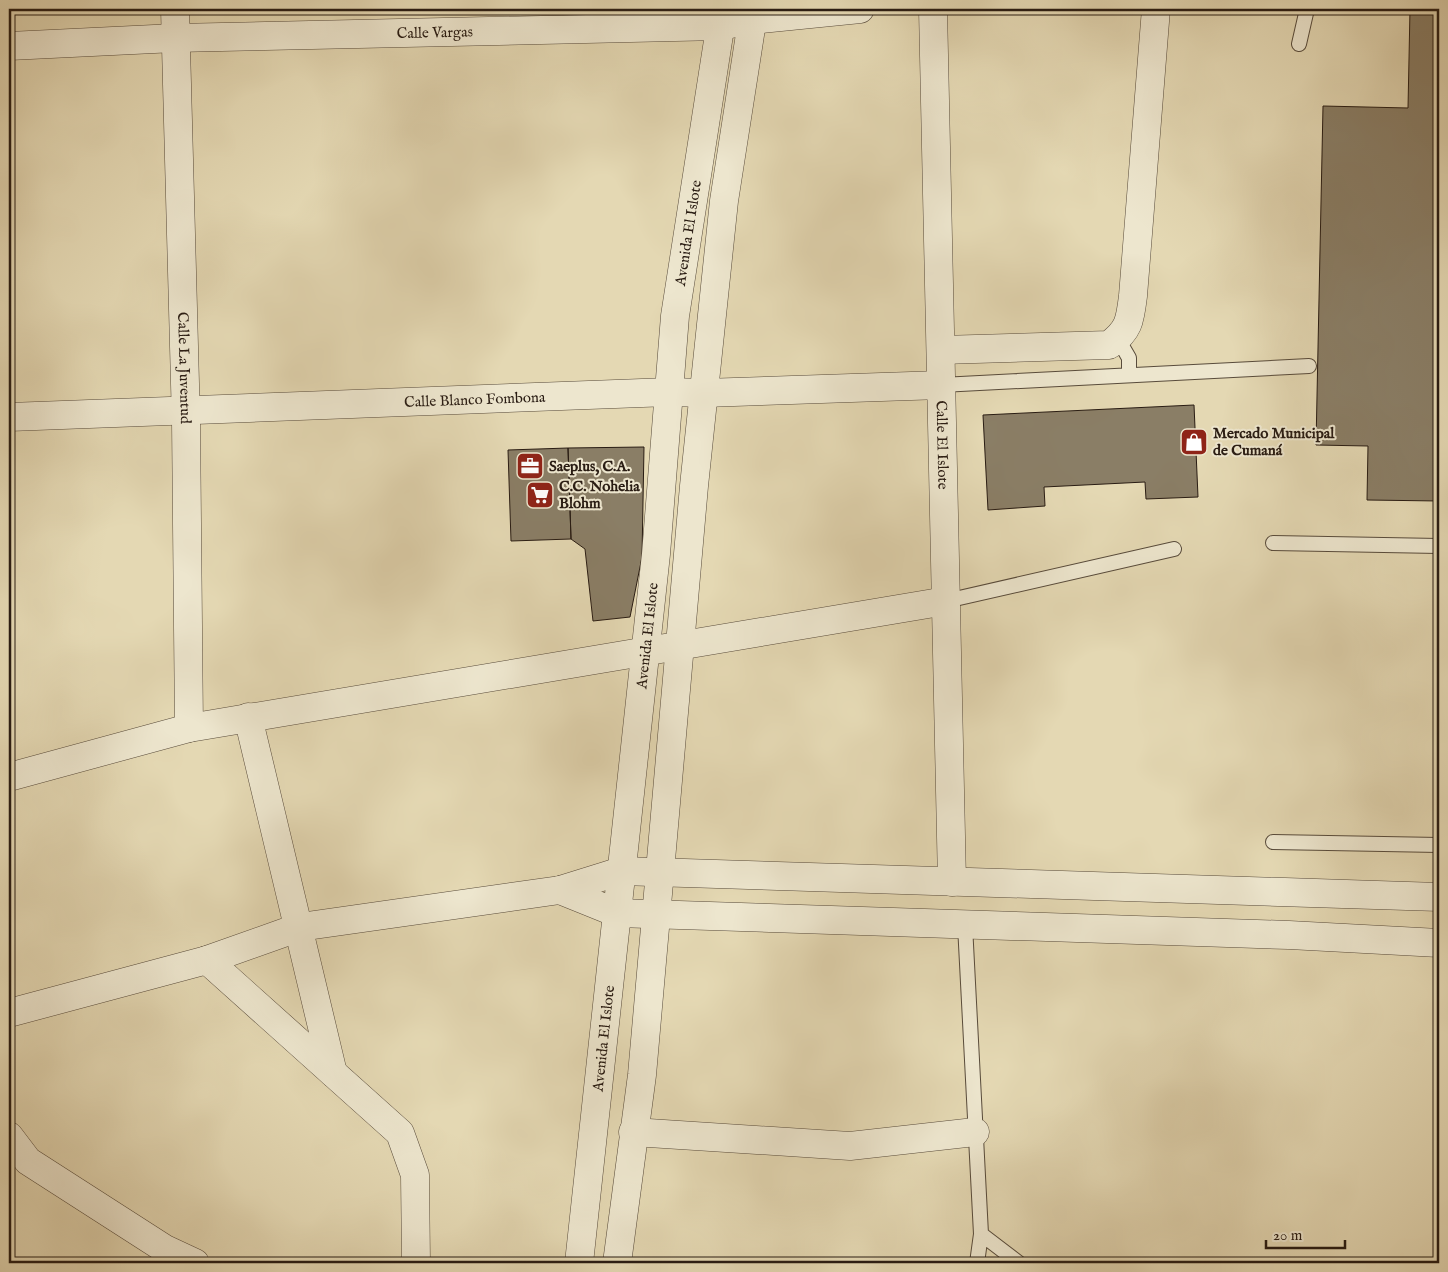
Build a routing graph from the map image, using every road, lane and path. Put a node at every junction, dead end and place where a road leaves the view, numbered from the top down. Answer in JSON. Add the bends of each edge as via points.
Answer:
{"nodes":[{"id":1,"x":175,"y":9,"type":"edge"},
{"id":2,"x":860,"y":9,"type":"edge"},
{"id":3,"x":934,"y":9,"type":"edge"},
{"id":4,"x":1156,"y":9,"type":"edge"},
{"id":5,"x":1308,"y":9,"type":"edge"},
{"id":6,"x":753,"y":14,"type":"edge"},
{"id":7,"x":722,"y":17,"type":"edge"},
{"id":8,"x":176,"y":38,"type":"junction"},
{"id":9,"x":1299,"y":44,"type":"dead end"},
{"id":10,"x":9,"y":46,"type":"edge"},
{"id":11,"x":1118,"y":339,"type":"junction"},
{"id":12,"x":941,"y":350,"type":"junction"},
{"id":13,"x":1309,"y":366,"type":"dead end"},
{"id":14,"x":1129,"y":376,"type":"junction"},
{"id":15,"x":941,"y":386,"type":"junction"},
{"id":16,"x":669,"y":392,"type":"junction"},
{"id":17,"x":704,"y":393,"type":"junction"},
{"id":18,"x":186,"y":409,"type":"junction"},
{"id":19,"x":9,"y":417,"type":"edge"},
{"id":20,"x":1274,"y":543,"type":"dead end"},
{"id":21,"x":1439,"y":546,"type":"edge"},
{"id":22,"x":1174,"y":549,"type":"dead end"},
{"id":23,"x":946,"y":601,"type":"junction"},
{"id":24,"x":680,"y":645,"type":"junction"},
{"id":25,"x":645,"y":650,"type":"junction"},
{"id":26,"x":248,"y":717,"type":"junction"},
{"id":27,"x":189,"y":728,"type":"junction"},
{"id":28,"x":9,"y":777,"type":"edge"},
{"id":29,"x":1274,"y":842,"type":"dead end"},
{"id":30,"x":1439,"y":845,"type":"edge"},
{"id":31,"x":621,"y":871,"type":"junction"},
{"id":32,"x":660,"y":874,"type":"junction"},
{"id":33,"x":952,"y":882,"type":"junction"},
{"id":34,"x":560,"y":890,"type":"junction"},
{"id":35,"x":1439,"y":897,"type":"edge"},
{"id":36,"x":617,"y":913,"type":"junction"},
{"id":37,"x":656,"y":915,"type":"junction"},
{"id":38,"x":965,"y":925,"type":"junction"},
{"id":39,"x":300,"y":927,"type":"junction"},
{"id":40,"x":1439,"y":943,"type":"edge"},
{"id":41,"x":207,"y":960,"type":"junction"},
{"id":42,"x":9,"y":1013,"type":"edge"},
{"id":43,"x":333,"y":1073,"type":"junction"},
{"id":44,"x":633,"y":1132,"type":"junction"},
{"id":45,"x":975,"y":1132,"type":"junction"},
{"id":46,"x":9,"y":1136,"type":"edge"},
{"id":47,"x":981,"y":1234,"type":"junction"},
{"id":48,"x":195,"y":1263,"type":"edge"},
{"id":49,"x":416,"y":1263,"type":"edge"},
{"id":50,"x":579,"y":1263,"type":"edge"},
{"id":51,"x":617,"y":1263,"type":"edge"},
{"id":52,"x":977,"y":1263,"type":"edge"},
{"id":53,"x":1019,"y":1263,"type":"edge"}],
"edges":[{"from":1,"to":8,"type":"street","name":"Calle La Juventud"},
{"from":2,"to":6,"type":"street","name":"Calle Vargas"},
{"from":3,"to":12,"type":"street","name":"Calle El Islote"},
{"from":4,"to":11,"type":"street","via":[[1131,318]]},
{"from":5,"to":9,"type":"lane"},
{"from":6,"to":7,"type":"street","name":"Calle Vargas"},
{"from":6,"to":17,"type":"street","name":"Avenida El Islote","via":[[724,201]]},
{"from":7,"to":8,"type":"street","name":"Calle Vargas"},
{"from":7,"to":16,"type":"street","name":"Avenida El Islote","via":[[675,316]]},
{"from":8,"to":10,"type":"street","name":"Calle Vargas"},
{"from":8,"to":18,"type":"street","name":"Calle La Juventud"},
{"from":11,"to":12,"type":"street","via":[[1109,345]]},
{"from":11,"to":14,"type":"lane","via":[[1129,358]]},
{"from":12,"to":15,"type":"street","name":"Calle El Islote"},
{"from":13,"to":14,"type":"lane"},
{"from":14,"to":15,"type":"lane"},
{"from":15,"to":17,"type":"street","name":"Calle Blanco Fombona"},
{"from":15,"to":23,"type":"street","name":"Calle El Islote"},
{"from":16,"to":17,"type":"street","name":"Calle Blanco Fombona"},
{"from":16,"to":18,"type":"street","name":"Calle Blanco Fombona"},
{"from":16,"to":25,"type":"street","name":"Avenida El Islote"},
{"from":17,"to":24,"type":"street","name":"Avenida El Islote"},
{"from":18,"to":19,"type":"street","name":"Calle Blanco Fombona"},
{"from":18,"to":27,"type":"street","name":"Calle La Juventud"},
{"from":20,"to":21,"type":"lane"},
{"from":22,"to":23,"type":"lane"},
{"from":23,"to":24,"type":"street"},
{"from":23,"to":33,"type":"street","name":"Calle El Islote"},
{"from":24,"to":25,"type":"street"},
{"from":24,"to":32,"type":"street","name":"Avenida El Islote"},
{"from":25,"to":26,"type":"street"},
{"from":25,"to":31,"type":"street","name":"Avenida El Islote"},
{"from":26,"to":27,"type":"street"},
{"from":26,"to":39,"type":"street"},
{"from":27,"to":28,"type":"street"},
{"from":29,"to":30,"type":"lane"},
{"from":31,"to":32,"type":"street"},
{"from":31,"to":34,"type":"street"},
{"from":31,"to":36,"type":"street","name":"Avenida El Islote"},
{"from":32,"to":33,"type":"street"},
{"from":32,"to":37,"type":"street","name":"Avenida El Islote"},
{"from":33,"to":35,"type":"street"},
{"from":34,"to":36,"type":"street"},
{"from":34,"to":39,"type":"street"},
{"from":36,"to":37,"type":"street"},
{"from":36,"to":50,"type":"street","name":"Avenida El Islote"},
{"from":37,"to":38,"type":"street"},
{"from":37,"to":44,"type":"street","name":"Avenida El Islote","via":[[642,1075]]},
{"from":38,"to":40,"type":"street"},
{"from":38,"to":45,"type":"lane"},
{"from":39,"to":41,"type":"street"},
{"from":39,"to":43,"type":"street"},
{"from":41,"to":42,"type":"street"},
{"from":41,"to":43,"type":"street"},
{"from":43,"to":49,"type":"street","via":[[400,1133],[415,1175]]},
{"from":44,"to":45,"type":"street","via":[[850,1146]]},
{"from":44,"to":51,"type":"street","name":"Avenida El Islote"},
{"from":45,"to":47,"type":"lane"},
{"from":46,"to":48,"type":"street","via":[[28,1161],[165,1250]]},
{"from":47,"to":52,"type":"lane"},
{"from":47,"to":53,"type":"lane"}]}
